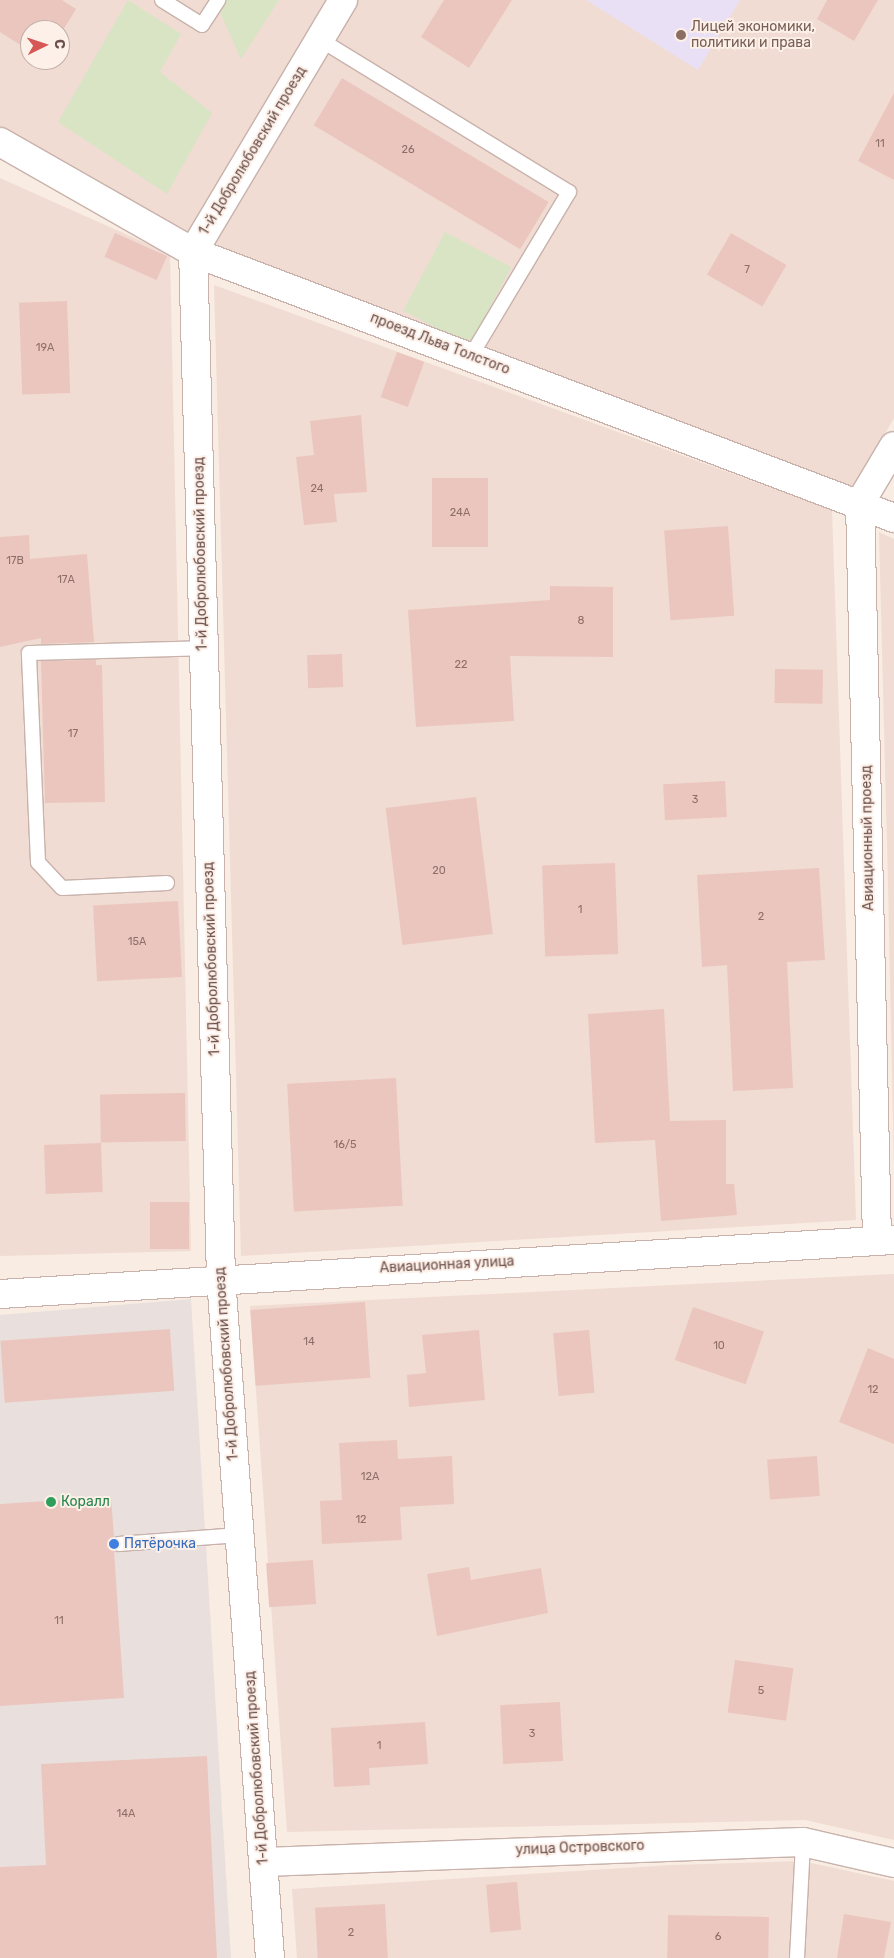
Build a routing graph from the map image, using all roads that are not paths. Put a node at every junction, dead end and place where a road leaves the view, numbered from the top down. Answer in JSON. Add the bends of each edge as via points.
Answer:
{"nodes":[{"id":1,"x":162,"y":0,"type":"edge"},
{"id":2,"x":218,"y":0,"type":"edge"},
{"id":3,"x":343,"y":0,"type":"edge"},
{"id":4,"x":319,"y":39,"type":"junction"},
{"id":5,"x":0,"y":142,"type":"edge"},
{"id":6,"x":193,"y":252,"type":"junction"},
{"id":7,"x":471,"y":356,"type":"junction"},
{"id":8,"x":894,"y":446,"type":"edge"},
{"id":9,"x":860,"y":503,"type":"junction"},
{"id":10,"x":894,"y":518,"type":"edge"},
{"id":11,"x":203,"y":648,"type":"junction"},
{"id":12,"x":167,"y":883,"type":"dead end"},
{"id":13,"x":885,"y":1240,"type":"edge"},
{"id":14,"x":221,"y":1277,"type":"junction"},
{"id":15,"x":0,"y":1294,"type":"edge"},
{"id":16,"x":239,"y":1535,"type":"junction"},
{"id":17,"x":119,"y":1544,"type":"dead end"},
{"id":18,"x":803,"y":1842,"type":"junction"},
{"id":19,"x":264,"y":1862,"type":"junction"},
{"id":20,"x":894,"y":1863,"type":"edge"},
{"id":21,"x":270,"y":1958,"type":"edge"},
{"id":22,"x":797,"y":1958,"type":"edge"}],
"edges":[{"from":1,"to":2,"type":"lane","via":[[202,25]]},
{"from":3,"to":4,"type":"street","name":"1-й Добролюбовский проезд"},
{"from":4,"to":6,"type":"street","name":"1-й Добролюбовский проезд"},
{"from":4,"to":7,"type":"lane","via":[[569,192]]},
{"from":5,"to":6,"type":"street","name":"проезд Льва Толстого"},
{"from":6,"to":7,"type":"street","name":"проезд Льва Толстого"},
{"from":6,"to":11,"type":"street","name":"1-й Добролюбовский проезд"},
{"from":7,"to":9,"type":"street","name":"проезд Льва Толстого"},
{"from":8,"to":9,"type":"street"},
{"from":9,"to":10,"type":"street","name":"проезд Льва Толстого"},
{"from":9,"to":13,"type":"street","name":"Авиационный проезд"},
{"from":11,"to":12,"type":"lane","via":[[28,653],[38,862],[62,888]]},
{"from":11,"to":14,"type":"street","name":"1-й Добролюбовский проезд"},
{"from":13,"to":14,"type":"street","name":"Авиационная улица"},
{"from":14,"to":15,"type":"street","name":"Авиационная улица"},
{"from":14,"to":16,"type":"street","name":"1-й Добролюбовский проезд"},
{"from":16,"to":17,"type":"lane"},
{"from":16,"to":19,"type":"street","name":"1-й Добролюбовский проезд"},
{"from":18,"to":19,"type":"street","name":"улица Островского"},
{"from":18,"to":20,"type":"street","name":"улица Островского"},
{"from":18,"to":22,"type":"lane"},
{"from":19,"to":21,"type":"street","name":"1-й Добролюбовский проезд"}]}
